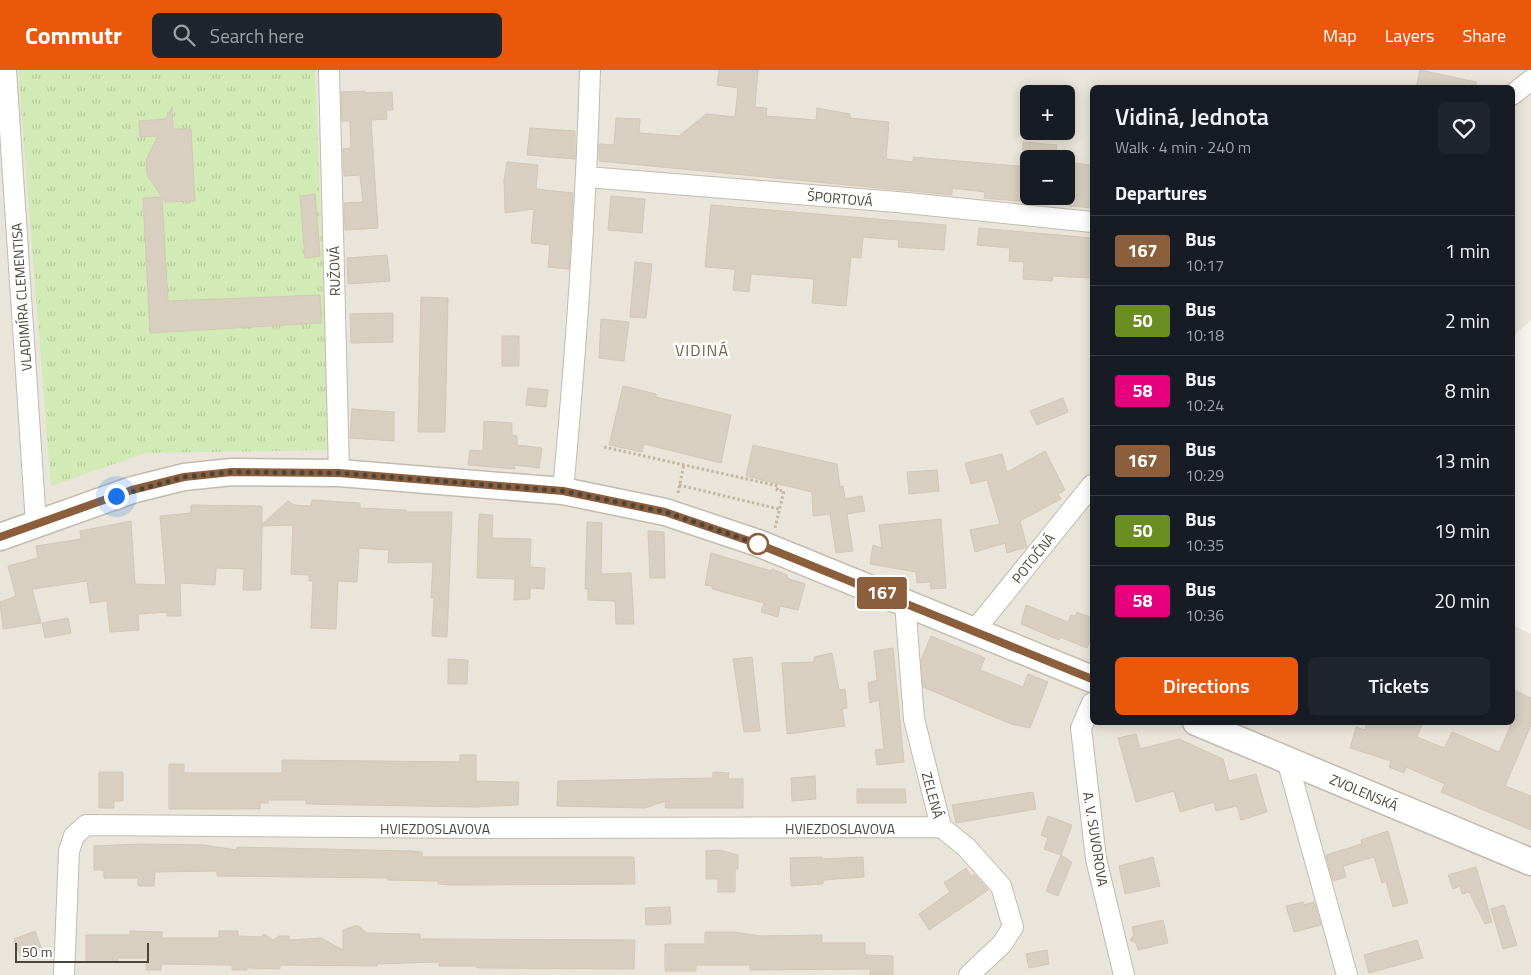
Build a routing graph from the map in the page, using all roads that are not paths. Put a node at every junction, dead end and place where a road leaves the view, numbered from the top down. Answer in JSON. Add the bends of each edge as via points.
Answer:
{"nodes":[{"id":1,"x":6,"y":70,"type":"edge"},
{"id":2,"x":329,"y":70,"type":"edge"},
{"id":3,"x":590,"y":70,"type":"edge"},
{"id":4,"x":1531,"y":80,"type":"edge"},
{"id":5,"x":1515,"y":93,"type":"edge"},
{"id":6,"x":587,"y":177,"type":"junction"},
{"id":7,"x":1090,"y":222,"type":"edge"},
{"id":8,"x":339,"y":473,"type":"junction"},
{"id":9,"x":1090,"y":487,"type":"edge"},
{"id":10,"x":563,"y":491,"type":"junction"},
{"id":11,"x":36,"y":524,"type":"junction"},
{"id":12,"x":0,"y":537,"type":"edge"},
{"id":13,"x":905,"y":603,"type":"junction"},
{"id":14,"x":974,"y":631,"type":"junction"},
{"id":15,"x":1090,"y":678,"type":"edge"},
{"id":16,"x":1090,"y":707,"type":"edge"},
{"id":17,"x":1203,"y":725,"type":"edge"},
{"id":18,"x":1287,"y":760,"type":"junction"},
{"id":19,"x":941,"y":827,"type":"junction"},
{"id":20,"x":1531,"y":862,"type":"edge"},
{"id":21,"x":64,"y":975,"type":"edge"},
{"id":22,"x":969,"y":975,"type":"edge"},
{"id":23,"x":1124,"y":975,"type":"edge"},
{"id":24,"x":1347,"y":975,"type":"edge"}],
"edges":[{"from":1,"to":11,"type":"street","name":"VLADIMÍRA CLEMENTISA"},
{"from":2,"to":8,"type":"street","name":"RUŽOVÁ"},
{"from":3,"to":6,"type":"street"},
{"from":4,"to":5,"type":"street"},
{"from":6,"to":7,"type":"street","name":"ŠPORTOVÁ"},
{"from":6,"to":10,"type":"street"},
{"from":8,"to":10,"type":"street"},
{"from":8,"to":11,"type":"street","via":[[232,472],[184,477],[132,490]]},
{"from":9,"to":14,"type":"street","name":"POTOČNÁ"},
{"from":10,"to":13,"type":"street","via":[[665,512],[767,547]]},
{"from":11,"to":12,"type":"street"},
{"from":13,"to":14,"type":"street"},
{"from":13,"to":19,"type":"street","name":"ZELENÁ","via":[[914,719]]},
{"from":14,"to":15,"type":"street"},
{"from":16,"to":23,"type":"street","name":"A. V. SUVOROVA","via":[[1081,728],[1096,859]]},
{"from":17,"to":18,"type":"street","name":"ZVOLENSKÁ"},
{"from":18,"to":20,"type":"street","name":"ZVOLENSKÁ"},
{"from":18,"to":24,"type":"street"},
{"from":19,"to":21,"type":"street","name":"HVIEZDOSLAVOVA","via":[[86,825],[74,836],[69,852]]},
{"from":19,"to":22,"type":"street","name":"ZELENÁ","via":[[966,847],[1001,886],[1013,927],[1002,944]]}]}
